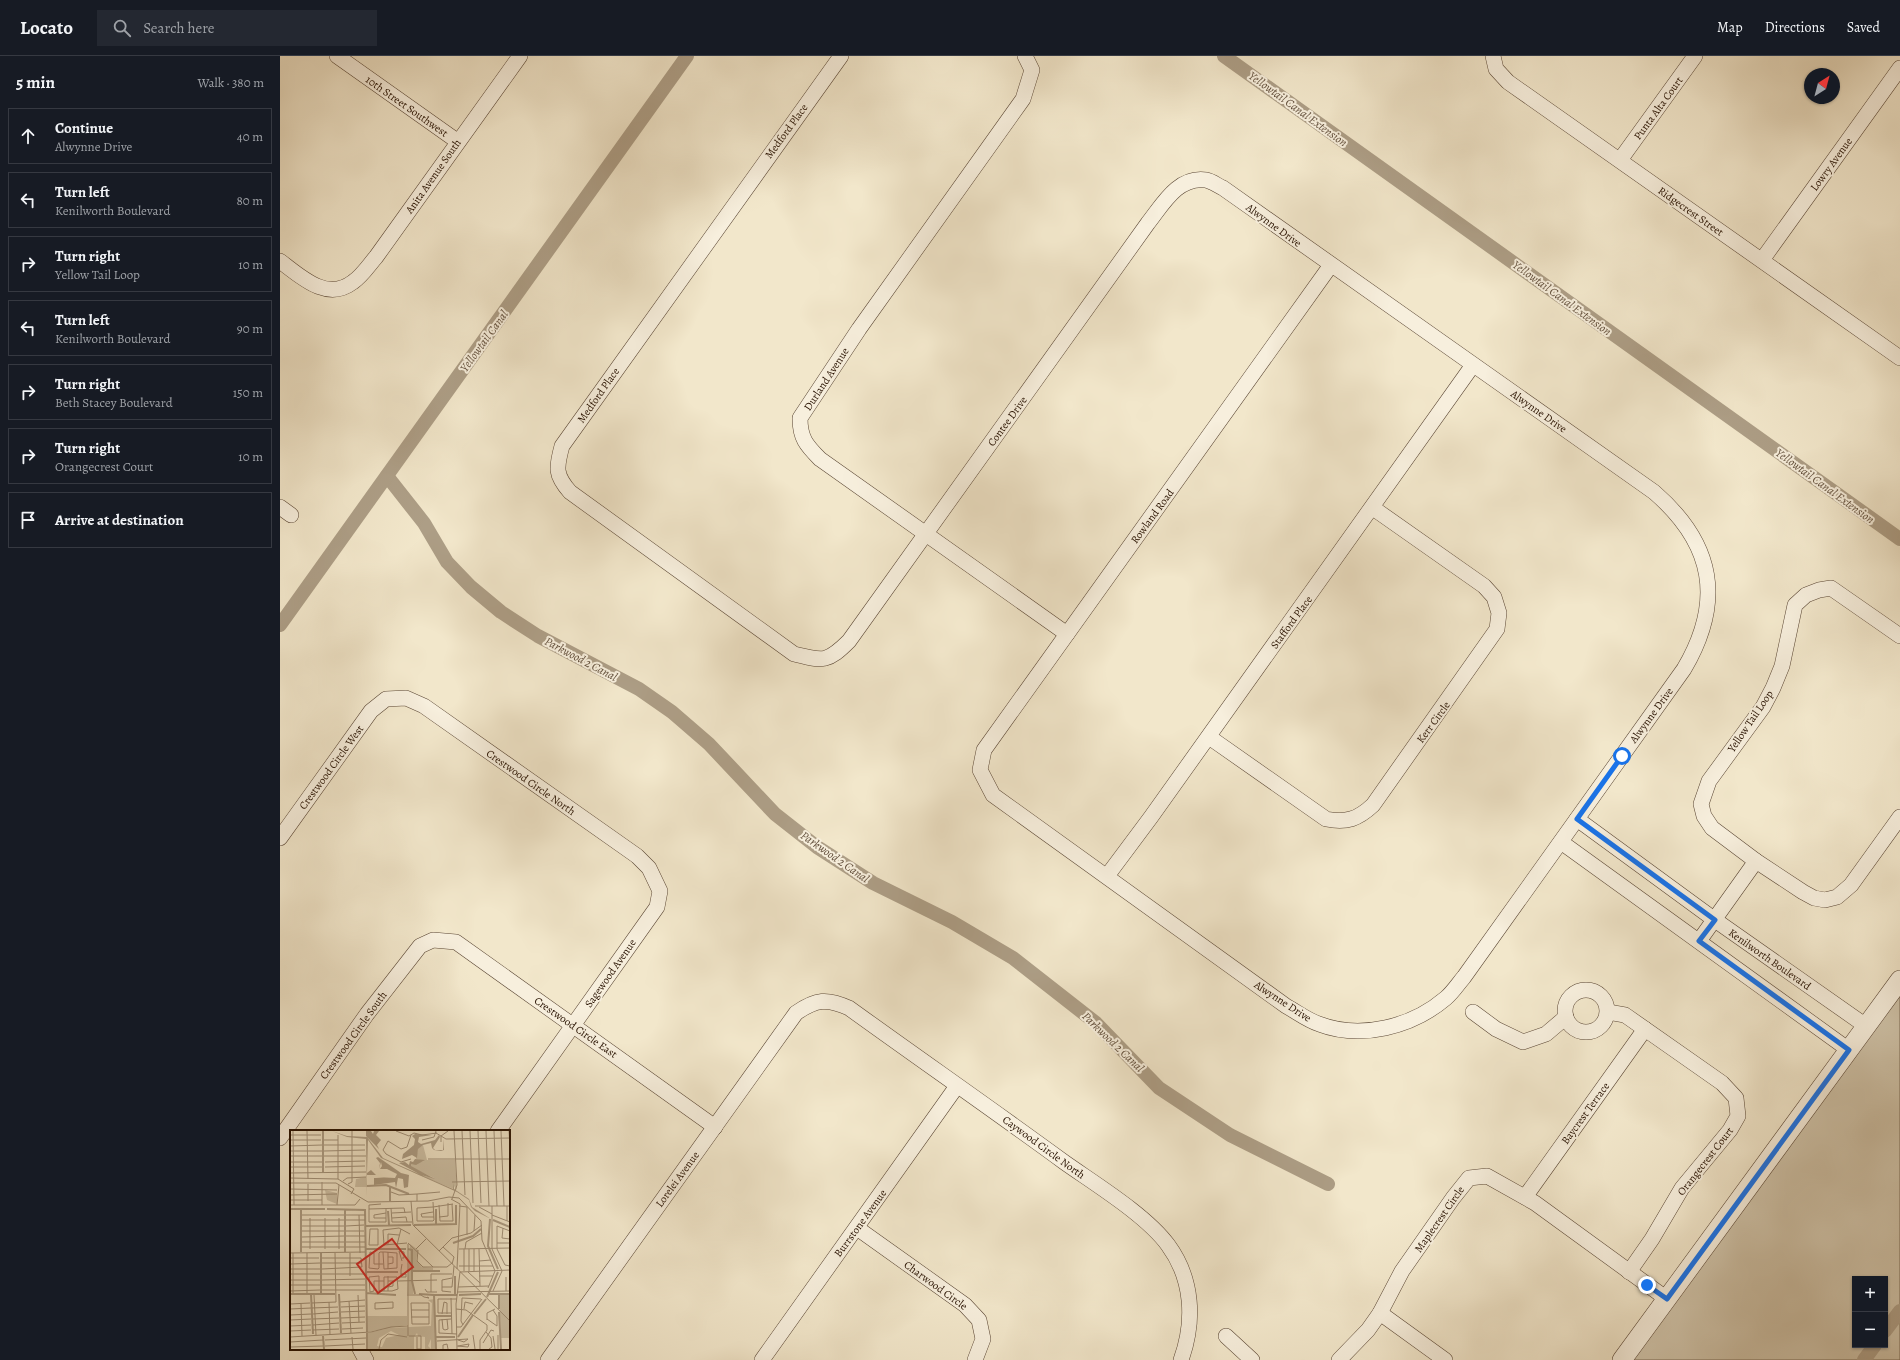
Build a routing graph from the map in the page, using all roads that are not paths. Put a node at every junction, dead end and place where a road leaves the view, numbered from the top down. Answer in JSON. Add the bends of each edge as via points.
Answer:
{"nodes":[{"id":1,"x":338,"y":56,"type":"edge"},
{"id":2,"x":520,"y":56,"type":"edge"},
{"id":3,"x":841,"y":56,"type":"edge"},
{"id":4,"x":1025,"y":56,"type":"edge"},
{"id":5,"x":1493,"y":56,"type":"edge"},
{"id":6,"x":1695,"y":56,"type":"edge"},
{"id":7,"x":1900,"y":68,"type":"edge"},
{"id":8,"x":457,"y":141,"type":"junction"},
{"id":9,"x":1620,"y":160,"type":"junction"},
{"id":10,"x":1192,"y":180,"type":"joint"},
{"id":11,"x":1762,"y":260,"type":"junction"},
{"id":12,"x":280,"y":261,"type":"edge"},
{"id":13,"x":1331,"y":265,"type":"junction"},
{"id":14,"x":1900,"y":358,"type":"edge"},
{"id":15,"x":1474,"y":365,"type":"junction"},
{"id":16,"x":1373,"y":508,"type":"junction"},
{"id":17,"x":926,"y":534,"type":"junction"},
{"id":18,"x":1067,"y":634,"type":"junction"},
{"id":19,"x":1900,"y":636,"type":"edge"},
{"id":20,"x":820,"y":660,"type":"joint"},
{"id":21,"x":386,"y":699,"type":"joint"},
{"id":22,"x":1209,"y":737,"type":"junction"},
{"id":23,"x":980,"y":770,"type":"joint"},
{"id":24,"x":1900,"y":817,"type":"edge"},
{"id":25,"x":1577,"y":819,"type":"junction"},
{"id":26,"x":280,"y":838,"type":"edge"},
{"id":27,"x":1561,"y":842,"type":"junction"},
{"id":28,"x":1756,"y":861,"type":"junction"},
{"id":29,"x":1106,"y":876,"type":"junction"},
{"id":30,"x":660,"y":891,"type":"joint"},
{"id":31,"x":1715,"y":920,"type":"junction"},
{"id":32,"x":433,"y":940,"type":"joint"},
{"id":33,"x":1699,"y":941,"type":"junction"},
{"id":34,"x":1900,"y":980,"type":"edge"},
{"id":35,"x":811,"y":1003,"type":"joint"},
{"id":36,"x":1473,"y":1012,"type":"dead end"},
{"id":37,"x":1608,"y":1012,"type":"junction"},
{"id":38,"x":1566,"y":1017,"type":"junction"},
{"id":39,"x":574,"y":1025,"type":"junction"},
{"id":40,"x":1866,"y":1026,"type":"junction"},
{"id":41,"x":1645,"y":1029,"type":"junction"},
{"id":42,"x":1849,"y":1050,"type":"junction"},
{"id":43,"x":958,"y":1086,"type":"junction"},
{"id":44,"x":715,"y":1127,"type":"junction"},
{"id":45,"x":499,"y":1130,"type":"edge"},
{"id":46,"x":280,"y":1138,"type":"edge"},
{"id":47,"x":1525,"y":1197,"type":"junction"},
{"id":48,"x":857,"y":1228,"type":"junction"},
{"id":49,"x":1629,"y":1272,"type":"junction"},
{"id":50,"x":1667,"y":1299,"type":"junction"},
{"id":51,"x":1380,"y":1313,"type":"junction"},
{"id":52,"x":1226,"y":1336,"type":"dead end"},
{"id":53,"x":361,"y":1350,"type":"edge"},
{"id":54,"x":366,"y":1360,"type":"edge"},
{"id":55,"x":548,"y":1360,"type":"edge"},
{"id":56,"x":762,"y":1360,"type":"edge"},
{"id":57,"x":975,"y":1360,"type":"edge"},
{"id":58,"x":1181,"y":1360,"type":"edge"},
{"id":59,"x":1252,"y":1360,"type":"edge"},
{"id":60,"x":1339,"y":1360,"type":"edge"},
{"id":61,"x":1445,"y":1360,"type":"edge"},
{"id":62,"x":1622,"y":1360,"type":"edge"}],
"edges":[{"from":1,"to":8,"type":"street","name":"10th Street Southwest"},
{"from":2,"to":8,"type":"street","name":"Anita Avenue South"},
{"from":3,"to":20,"type":"street","name":"Medford Place","via":[[562,446],[557,464],[560,481],[592,509],[794,654]]},
{"from":4,"to":17,"type":"street","name":"Durland Avenue","via":[[1032,70],[1023,99],[859,329],[800,418],[800,433],[808,447],[820,459]]},
{"from":5,"to":9,"type":"street","name":"Ridgecrest Street","via":[[1496,69],[1508,82]]},
{"from":6,"to":9,"type":"street","name":"Punta Alta Court"},
{"from":7,"to":11,"type":"street","name":"Lowry Avenue"},
{"from":8,"to":12,"type":"street","name":"Anita Avenue South","via":[[376,257],[354,282],[340,290],[320,289]]},
{"from":9,"to":11,"type":"street","name":"Ridgecrest Street"},
{"from":10,"to":13,"type":"street","name":"Alwynne Drive","via":[[1207,180],[1223,188]]},
{"from":10,"to":17,"type":"street","name":"Contee Drive","via":[[1175,189],[1148,223]]},
{"from":11,"to":14,"type":"street","name":"Ridgecrest Street"},
{"from":13,"to":15,"type":"street","name":"Alwynne Drive"},
{"from":13,"to":18,"type":"street","name":"Rowland Road"},
{"from":15,"to":16,"type":"street","name":"Stafford Place"},
{"from":15,"to":25,"type":"street","name":"Alwynne Drive","via":[[1654,492],[1672,508],[1691,534],[1705,570],[1708,593],[1706,616],[1695,651]]},
{"from":16,"to":22,"type":"street","name":"Stafford Place"},
{"from":16,"to":22,"type":"street","name":"Kerr Circle","via":[[1484,586],[1494,596],[1500,613],[1497,629],[1479,657],[1373,805],[1362,816],[1341,822],[1326,819]]},
{"from":17,"to":18,"type":"street","name":"Durland Avenue"},
{"from":17,"to":20,"type":"street","name":"Contee Drive","via":[[849,641],[836,655]]},
{"from":18,"to":23,"type":"street","name":"Rowland Road","via":[[984,750]]},
{"from":19,"to":28,"type":"street","name":"Yellow Tail Loop","via":[[1831,588],[1806,595],[1795,605],[1782,666],[1773,688],[1763,707],[1709,780],[1701,804],[1704,816],[1712,828]]},
{"from":21,"to":26,"type":"street","name":"Crestwood Circle West","via":[[371,711]]},
{"from":21,"to":30,"type":"street","name":"Crestwood Circle North","via":[[406,698],[424,706],[637,856],[649,868]]},
{"from":22,"to":29,"type":"street","name":"Stafford Place"},
{"from":23,"to":29,"type":"street","name":"Alwynne Drive","via":[[993,795]]},
{"from":24,"to":28,"type":"street","name":"Yellow Tail Loop","via":[[1851,885],[1837,897],[1825,900],[1814,898]]},
{"from":25,"to":27,"type":"street","name":"Alwynne Drive"},
{"from":25,"to":31,"type":"street","name":"Kenilworth Boulevard"},
{"from":27,"to":29,"type":"street","name":"Alwynne Drive","via":[[1447,998],[1410,1021],[1387,1028],[1361,1031],[1318,1024],[1286,1006]]},
{"from":27,"to":33,"type":"street"},
{"from":28,"to":31,"type":"street"},
{"from":30,"to":39,"type":"street","name":"Sagewood Avenue","via":[[657,907]]},
{"from":31,"to":33,"type":"street"},
{"from":31,"to":40,"type":"street","name":"Kenilworth Boulevard"},
{"from":32,"to":39,"type":"street","name":"Crestwood Circle East","via":[[456,942]]},
{"from":32,"to":46,"type":"street","name":"Crestwood Circle South","via":[[420,946]]},
{"from":33,"to":42,"type":"street"},
{"from":34,"to":40,"type":"street"},
{"from":35,"to":43,"type":"street","name":"Caywood Circle North","via":[[835,1002],[849,1008]]},
{"from":35,"to":44,"type":"street","name":"Lorelei Avenue","via":[[796,1014]]},
{"from":36,"to":38,"type":"street","via":[[1496,1029],[1523,1042],[1546,1034]]},
{"from":37,"to":38,"type":"street","via":[[1598,1029],[1586,1033],[1573,1028]]},
{"from":37,"to":38,"type":"street","via":[[1607,1005],[1598,993],[1584,990],[1571,996],[1565,1009]]},
{"from":37,"to":41,"type":"street","name":"Orangecrest Court","via":[[1625,1015]]},
{"from":39,"to":44,"type":"street","name":"Crestwood Circle East"},
{"from":39,"to":45,"type":"street","name":"Sagewood Avenue"},
{"from":40,"to":42,"type":"street"},
{"from":41,"to":47,"type":"street","name":"Baycrest Terrace"},
{"from":41,"to":49,"type":"street","name":"Orangecrest Court","via":[[1722,1083],[1736,1098],[1738,1116],[1730,1130],[1693,1172]]},
{"from":42,"to":50,"type":"street"},
{"from":43,"to":48,"type":"street","name":"Burrstone Avenue"},
{"from":43,"to":58,"type":"street","name":"Caywood Circle North","via":[[1121,1202],[1156,1231],[1168,1245],[1179,1263],[1191,1315],[1190,1331]]},
{"from":44,"to":55,"type":"street","name":"Lorelei Avenue"},
{"from":47,"to":49,"type":"street"},
{"from":47,"to":51,"type":"street","name":"Maplecrest Circle","via":[[1488,1176],[1469,1178],[1402,1271]]},
{"from":48,"to":56,"type":"street","name":"Burrstone Avenue"},
{"from":48,"to":57,"type":"street","name":"Charwood Circle","via":[[965,1305],[979,1320],[983,1339]]},
{"from":49,"to":50,"type":"street"},
{"from":50,"to":62,"type":"street"},
{"from":51,"to":60,"type":"street","name":"Maplecrest Circle","via":[[1368,1330]]},
{"from":51,"to":61,"type":"street"},
{"from":52,"to":59,"type":"street"},
{"from":53,"to":54,"type":"street"}]}
